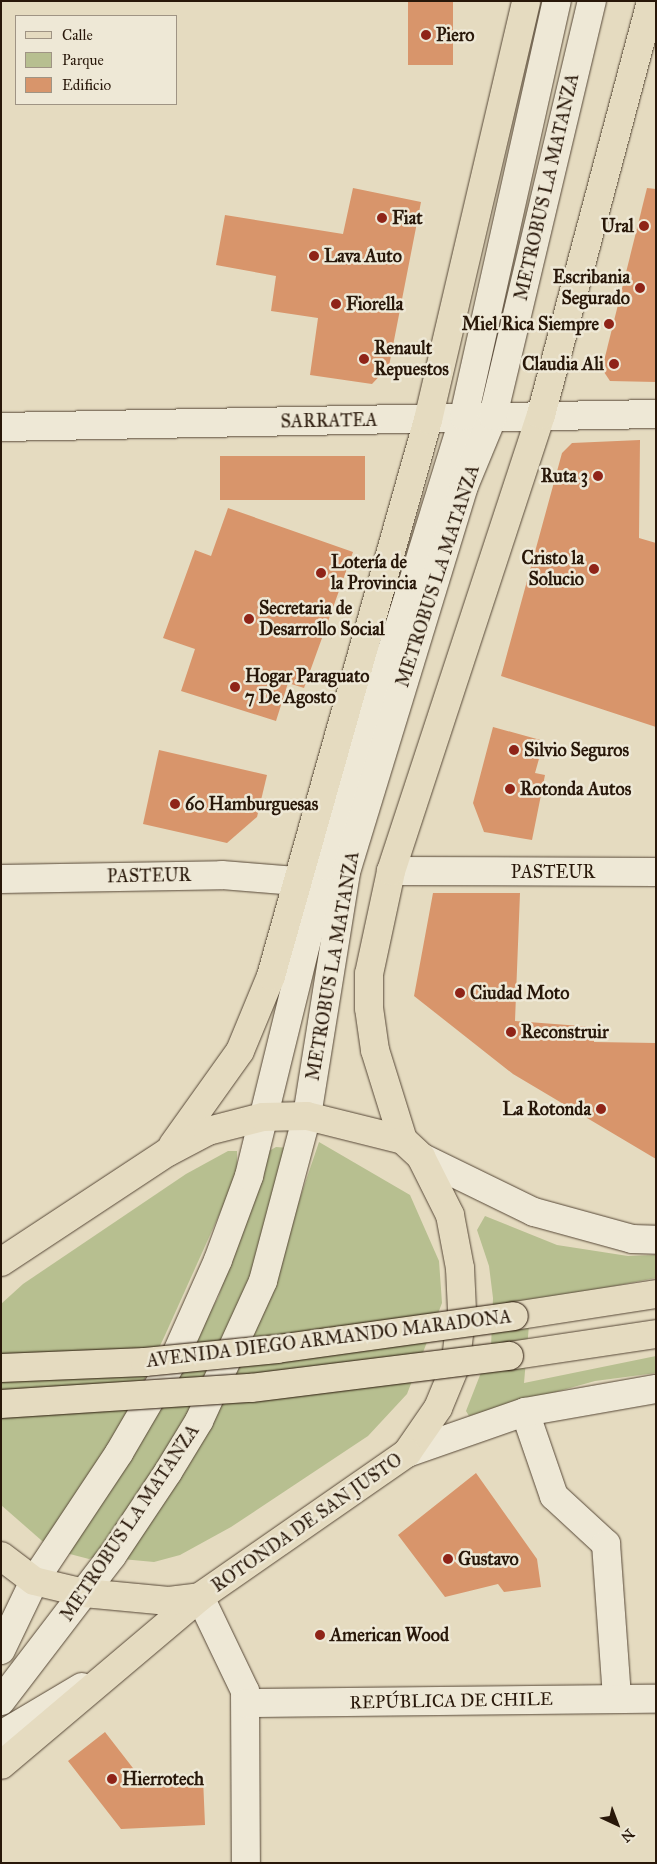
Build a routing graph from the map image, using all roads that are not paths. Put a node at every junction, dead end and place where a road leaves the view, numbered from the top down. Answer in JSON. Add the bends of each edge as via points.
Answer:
{"nodes":[{"id":1,"x":526,"y":1,"type":"edge"},
{"id":2,"x":557,"y":1,"type":"edge"},
{"id":3,"x":592,"y":1,"type":"edge"},
{"id":4,"x":651,"y":1,"type":"edge"},
{"id":5,"x":656,"y":414,"type":"edge"},
{"id":6,"x":542,"y":415,"type":"junction"},
{"id":7,"x":464,"y":416,"type":"junction"},
{"id":8,"x":493,"y":416,"type":"junction"},
{"id":9,"x":428,"y":420,"type":"junction"},
{"id":10,"x":1,"y":427,"type":"edge"},
{"id":11,"x":391,"y":871,"type":"junction"},
{"id":12,"x":656,"y":872,"type":"edge"},
{"id":13,"x":1,"y":878,"type":"edge"},
{"id":14,"x":296,"y":881,"type":"junction"},
{"id":15,"x":307,"y":1116,"type":"junction"},
{"id":16,"x":263,"y":1117,"type":"junction"},
{"id":17,"x":412,"y":1149,"type":"junction"},
{"id":18,"x":168,"y":1152,"type":"junction"},
{"id":19,"x":656,"y":1240,"type":"edge"},
{"id":20,"x":1,"y":1262,"type":"edge"},
{"id":21,"x":656,"y":1294,"type":"edge"},
{"id":22,"x":656,"y":1334,"type":"edge"},
{"id":23,"x":1,"y":1368,"type":"edge"},
{"id":24,"x":656,"y":1389,"type":"edge"},
{"id":25,"x":1,"y":1404,"type":"edge"},
{"id":26,"x":525,"y":1412,"type":"junction"},
{"id":27,"x":407,"y":1454,"type":"junction"},
{"id":28,"x":1,"y":1556,"type":"edge"},
{"id":29,"x":34,"y":1581,"type":"junction"},
{"id":30,"x":84,"y":1593,"type":"junction"},
{"id":31,"x":200,"y":1597,"type":"junction"},
{"id":32,"x":1,"y":1650,"type":"edge"},
{"id":33,"x":111,"y":1671,"type":"junction"},
{"id":34,"x":617,"y":1699,"type":"junction"},
{"id":35,"x":656,"y":1699,"type":"edge"},
{"id":36,"x":1,"y":1701,"type":"edge"},
{"id":37,"x":246,"y":1703,"type":"junction"},
{"id":38,"x":1,"y":1735,"type":"edge"},
{"id":39,"x":1,"y":1765,"type":"edge"},
{"id":40,"x":246,"y":1863,"type":"edge"}],
"edges":[{"from":1,"to":9,"type":"main road"},
{"from":2,"to":7,"type":"street","name":"METROBUS LA MATANZA"},
{"from":3,"to":8,"type":"street","name":"METROBUS LA MATANZA"},
{"from":4,"to":6,"type":"main road","name":"ROTONDA DE SAN JUSTO"},
{"from":5,"to":6,"type":"street","name":"SARRATEA"},
{"from":6,"to":8,"type":"street","name":"SARRATEA"},
{"from":6,"to":11,"type":"main road","name":"ROTONDA DE SAN JUSTO"},
{"from":7,"to":8,"type":"street","name":"SARRATEA"},
{"from":7,"to":9,"type":"street","name":"SARRATEA"},
{"from":7,"to":16,"type":"street","name":"METROBUS LA MATANZA","via":[[325,866]]},
{"from":8,"to":15,"type":"street","name":"METROBUS LA MATANZA","via":[[461,495],[346,872]]},
{"from":9,"to":10,"type":"street","name":"SARRATEA"},
{"from":9,"to":14,"type":"main road"},
{"from":11,"to":12,"type":"street","name":"PASTEUR"},
{"from":11,"to":17,"type":"main road","name":"ROTONDA DE SAN JUSTO","via":[[369,974],[369,1008],[375,1050]]},
{"from":13,"to":14,"type":"street","name":"PASTEUR","via":[[222,875]]},
{"from":14,"to":18,"type":"main road","via":[[271,976],[240,1051]]},
{"from":15,"to":16,"type":"main road"},
{"from":15,"to":17,"type":"main road"},
{"from":15,"to":30,"type":"street","name":"METROBUS LA MATANZA","via":[[262,1280],[199,1421],[168,1472]]},
{"from":16,"to":18,"type":"main road","via":[[208,1131]]},
{"from":16,"to":29,"type":"street","name":"METROBUS LA MATANZA","via":[[249,1176],[218,1260],[174,1359],[119,1453]]},
{"from":17,"to":19,"type":"street","via":[[534,1212],[632,1239]]},
{"from":17,"to":27,"type":"main road","name":"ROTONDA DE SAN JUSTO","via":[[450,1215],[460,1268],[462,1311],[454,1367],[438,1408]]},
{"from":18,"to":20,"type":"main road"},
{"from":21,"to":23,"type":"main road","name":"AVENIDA DIEGO ARMANDO MARADONA","bridge":true,"via":[[239,1353],[145,1362]]},
{"from":22,"to":25,"type":"main road","name":"AVENIDA DIEGO ARMANDO MARADONA","bridge":true,"via":[[510,1356],[251,1388]]},
{"from":24,"to":26,"type":"street"},
{"from":26,"to":27,"type":"street"},
{"from":26,"to":34,"type":"street","via":[[554,1496],[606,1544]]},
{"from":27,"to":31,"type":"main road","name":"ROTONDA DE SAN JUSTO"},
{"from":28,"to":29,"type":"main road","name":"ROTONDA DE SAN JUSTO"},
{"from":29,"to":30,"type":"main road","name":"ROTONDA DE SAN JUSTO"},
{"from":29,"to":32,"type":"street","name":"METROBUS LA MATANZA"},
{"from":30,"to":31,"type":"main road","name":"ROTONDA DE SAN JUSTO","via":[[169,1601]]},
{"from":30,"to":36,"type":"street","name":"METROBUS LA MATANZA"},
{"from":31,"to":33,"type":"main road"},
{"from":31,"to":37,"type":"street","via":[[240,1678]]},
{"from":33,"to":38,"type":"street"},
{"from":33,"to":39,"type":"main road"},
{"from":34,"to":35,"type":"street","name":"REPÚBLICA DE CHILE"},
{"from":34,"to":37,"type":"street","name":"REPÚBLICA DE CHILE"},
{"from":37,"to":40,"type":"street"}]}
